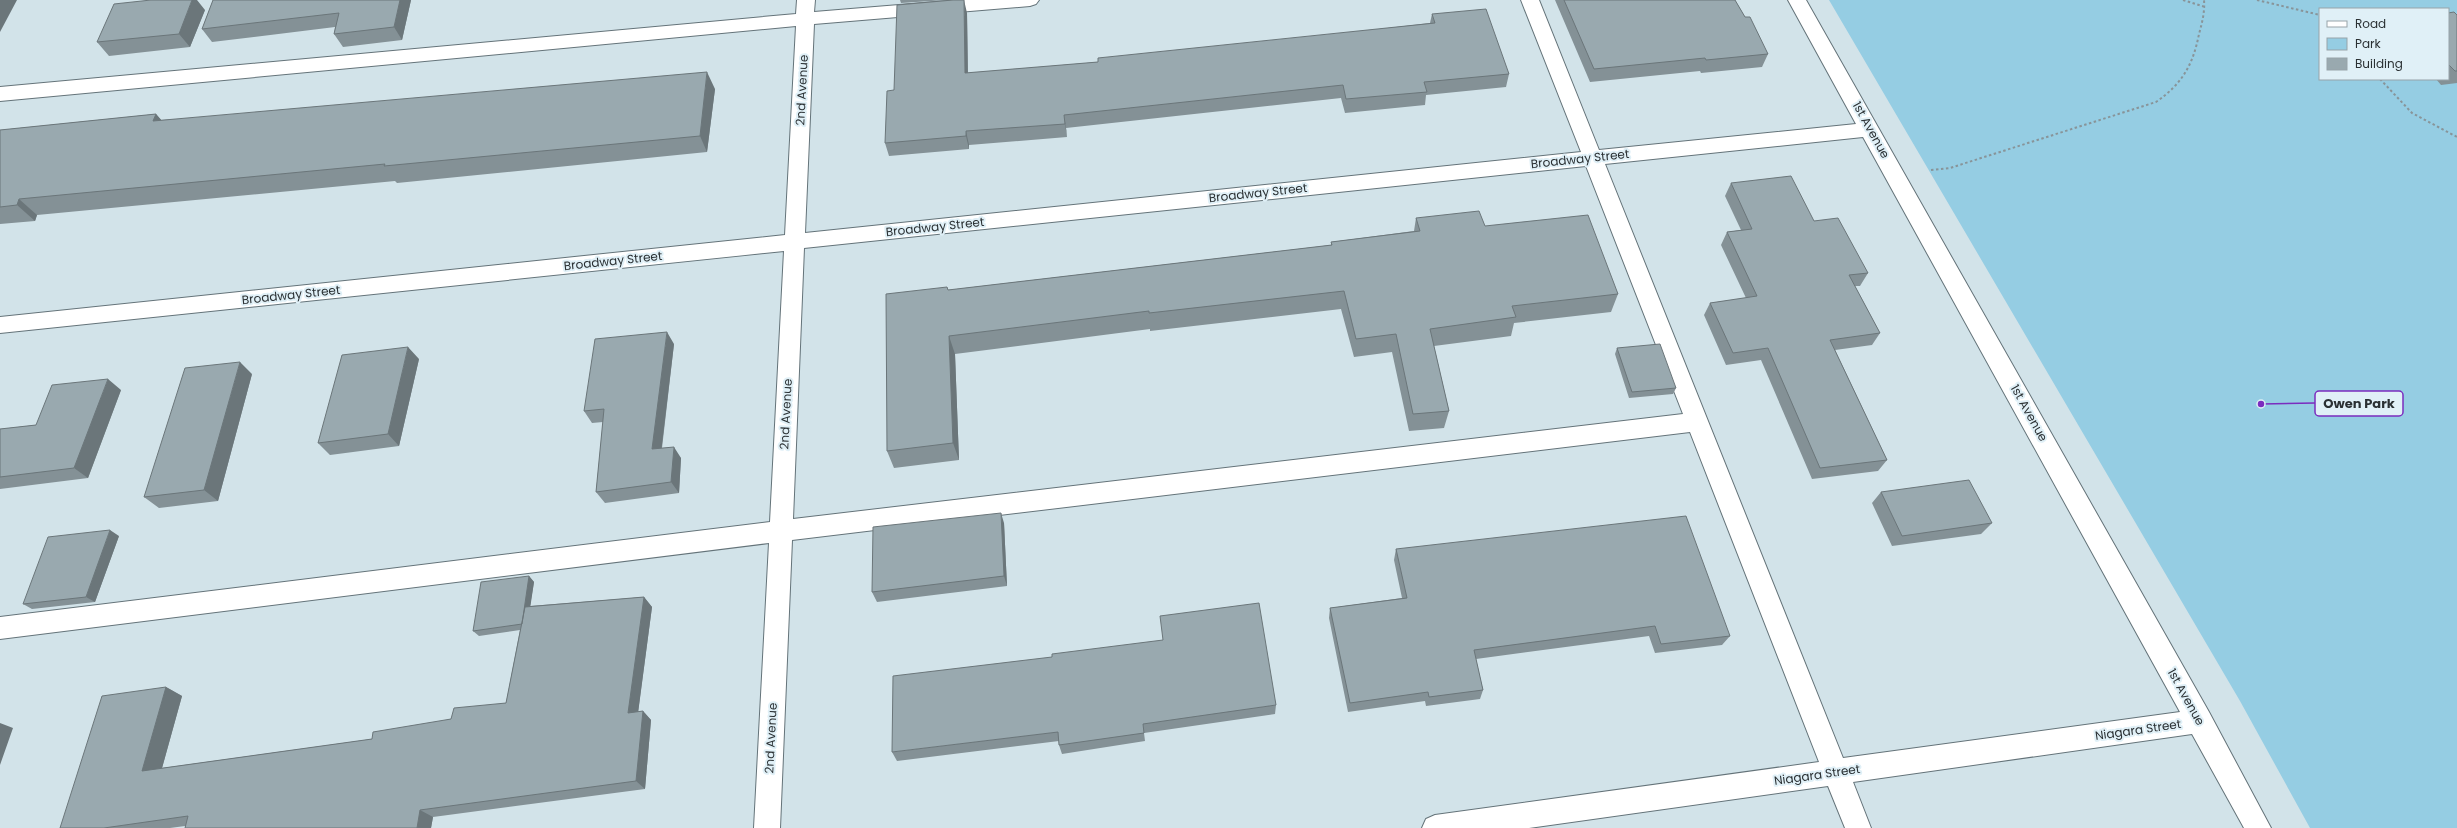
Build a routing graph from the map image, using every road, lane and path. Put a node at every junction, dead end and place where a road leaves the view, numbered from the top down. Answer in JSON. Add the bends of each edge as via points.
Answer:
{"nodes":[{"id":1,"x":1030,"y":0,"type":"edge"},
{"id":2,"x":1530,"y":0,"type":"edge"},
{"id":3,"x":1797,"y":0,"type":"edge"},
{"id":4,"x":2183,"y":0,"type":"edge"},
{"id":5,"x":2204,"y":0,"type":"edge"},
{"id":6,"x":2257,"y":0,"type":"edge"},
{"id":7,"x":2205,"y":7,"type":"junction"},
{"id":8,"x":806,"y":9,"type":"edge"},
{"id":9,"x":2319,"y":15,"type":"edge"},
{"id":10,"x":2381,"y":80,"type":"edge"},
{"id":11,"x":0,"y":94,"type":"edge"},
{"id":12,"x":1871,"y":129,"type":"junction"},
{"id":13,"x":2457,"y":137,"type":"edge"},
{"id":14,"x":1592,"y":158,"type":"junction"},
{"id":15,"x":1929,"y":170,"type":"dead end"},
{"id":16,"x":794,"y":242,"type":"junction"},
{"id":17,"x":0,"y":325,"type":"edge"},
{"id":18,"x":1697,"y":422,"type":"junction"},
{"id":19,"x":781,"y":531,"type":"junction"},
{"id":20,"x":0,"y":628,"type":"edge"},
{"id":21,"x":2200,"y":721,"type":"junction"},
{"id":22,"x":1836,"y":772,"type":"junction"},
{"id":23,"x":767,"y":828,"type":"edge"},
{"id":24,"x":1435,"y":828,"type":"edge"},
{"id":25,"x":1858,"y":828,"type":"edge"},
{"id":26,"x":2258,"y":828,"type":"edge"}],
"edges":[{"from":1,"to":8,"type":"street"},
{"from":2,"to":14,"type":"street"},
{"from":3,"to":12,"type":"street","name":"1st Avenue"},
{"from":4,"to":7,"type":"path"},
{"from":5,"to":7,"type":"path"},
{"from":6,"to":9,"type":"path"},
{"from":7,"to":15,"type":"path","via":[[2195,60],[2174,90],[2156,102],[1950,168]]},
{"from":8,"to":11,"type":"street"},
{"from":8,"to":16,"type":"street","name":"2nd Avenue"},
{"from":10,"to":13,"type":"path","via":[[2412,113]]},
{"from":12,"to":14,"type":"street","name":"Broadway Street"},
{"from":12,"to":21,"type":"street","name":"1st Avenue"},
{"from":14,"to":16,"type":"street","name":"Broadway Street"},
{"from":14,"to":18,"type":"street"},
{"from":16,"to":17,"type":"street","name":"Broadway Street"},
{"from":16,"to":19,"type":"street","name":"2nd Avenue"},
{"from":18,"to":19,"type":"street"},
{"from":18,"to":22,"type":"street"},
{"from":19,"to":20,"type":"street"},
{"from":19,"to":23,"type":"street","name":"2nd Avenue"},
{"from":21,"to":22,"type":"street","name":"Niagara Street"},
{"from":21,"to":26,"type":"street","name":"1st Avenue"},
{"from":22,"to":24,"type":"street","name":"Niagara Street"},
{"from":22,"to":25,"type":"street"}]}
